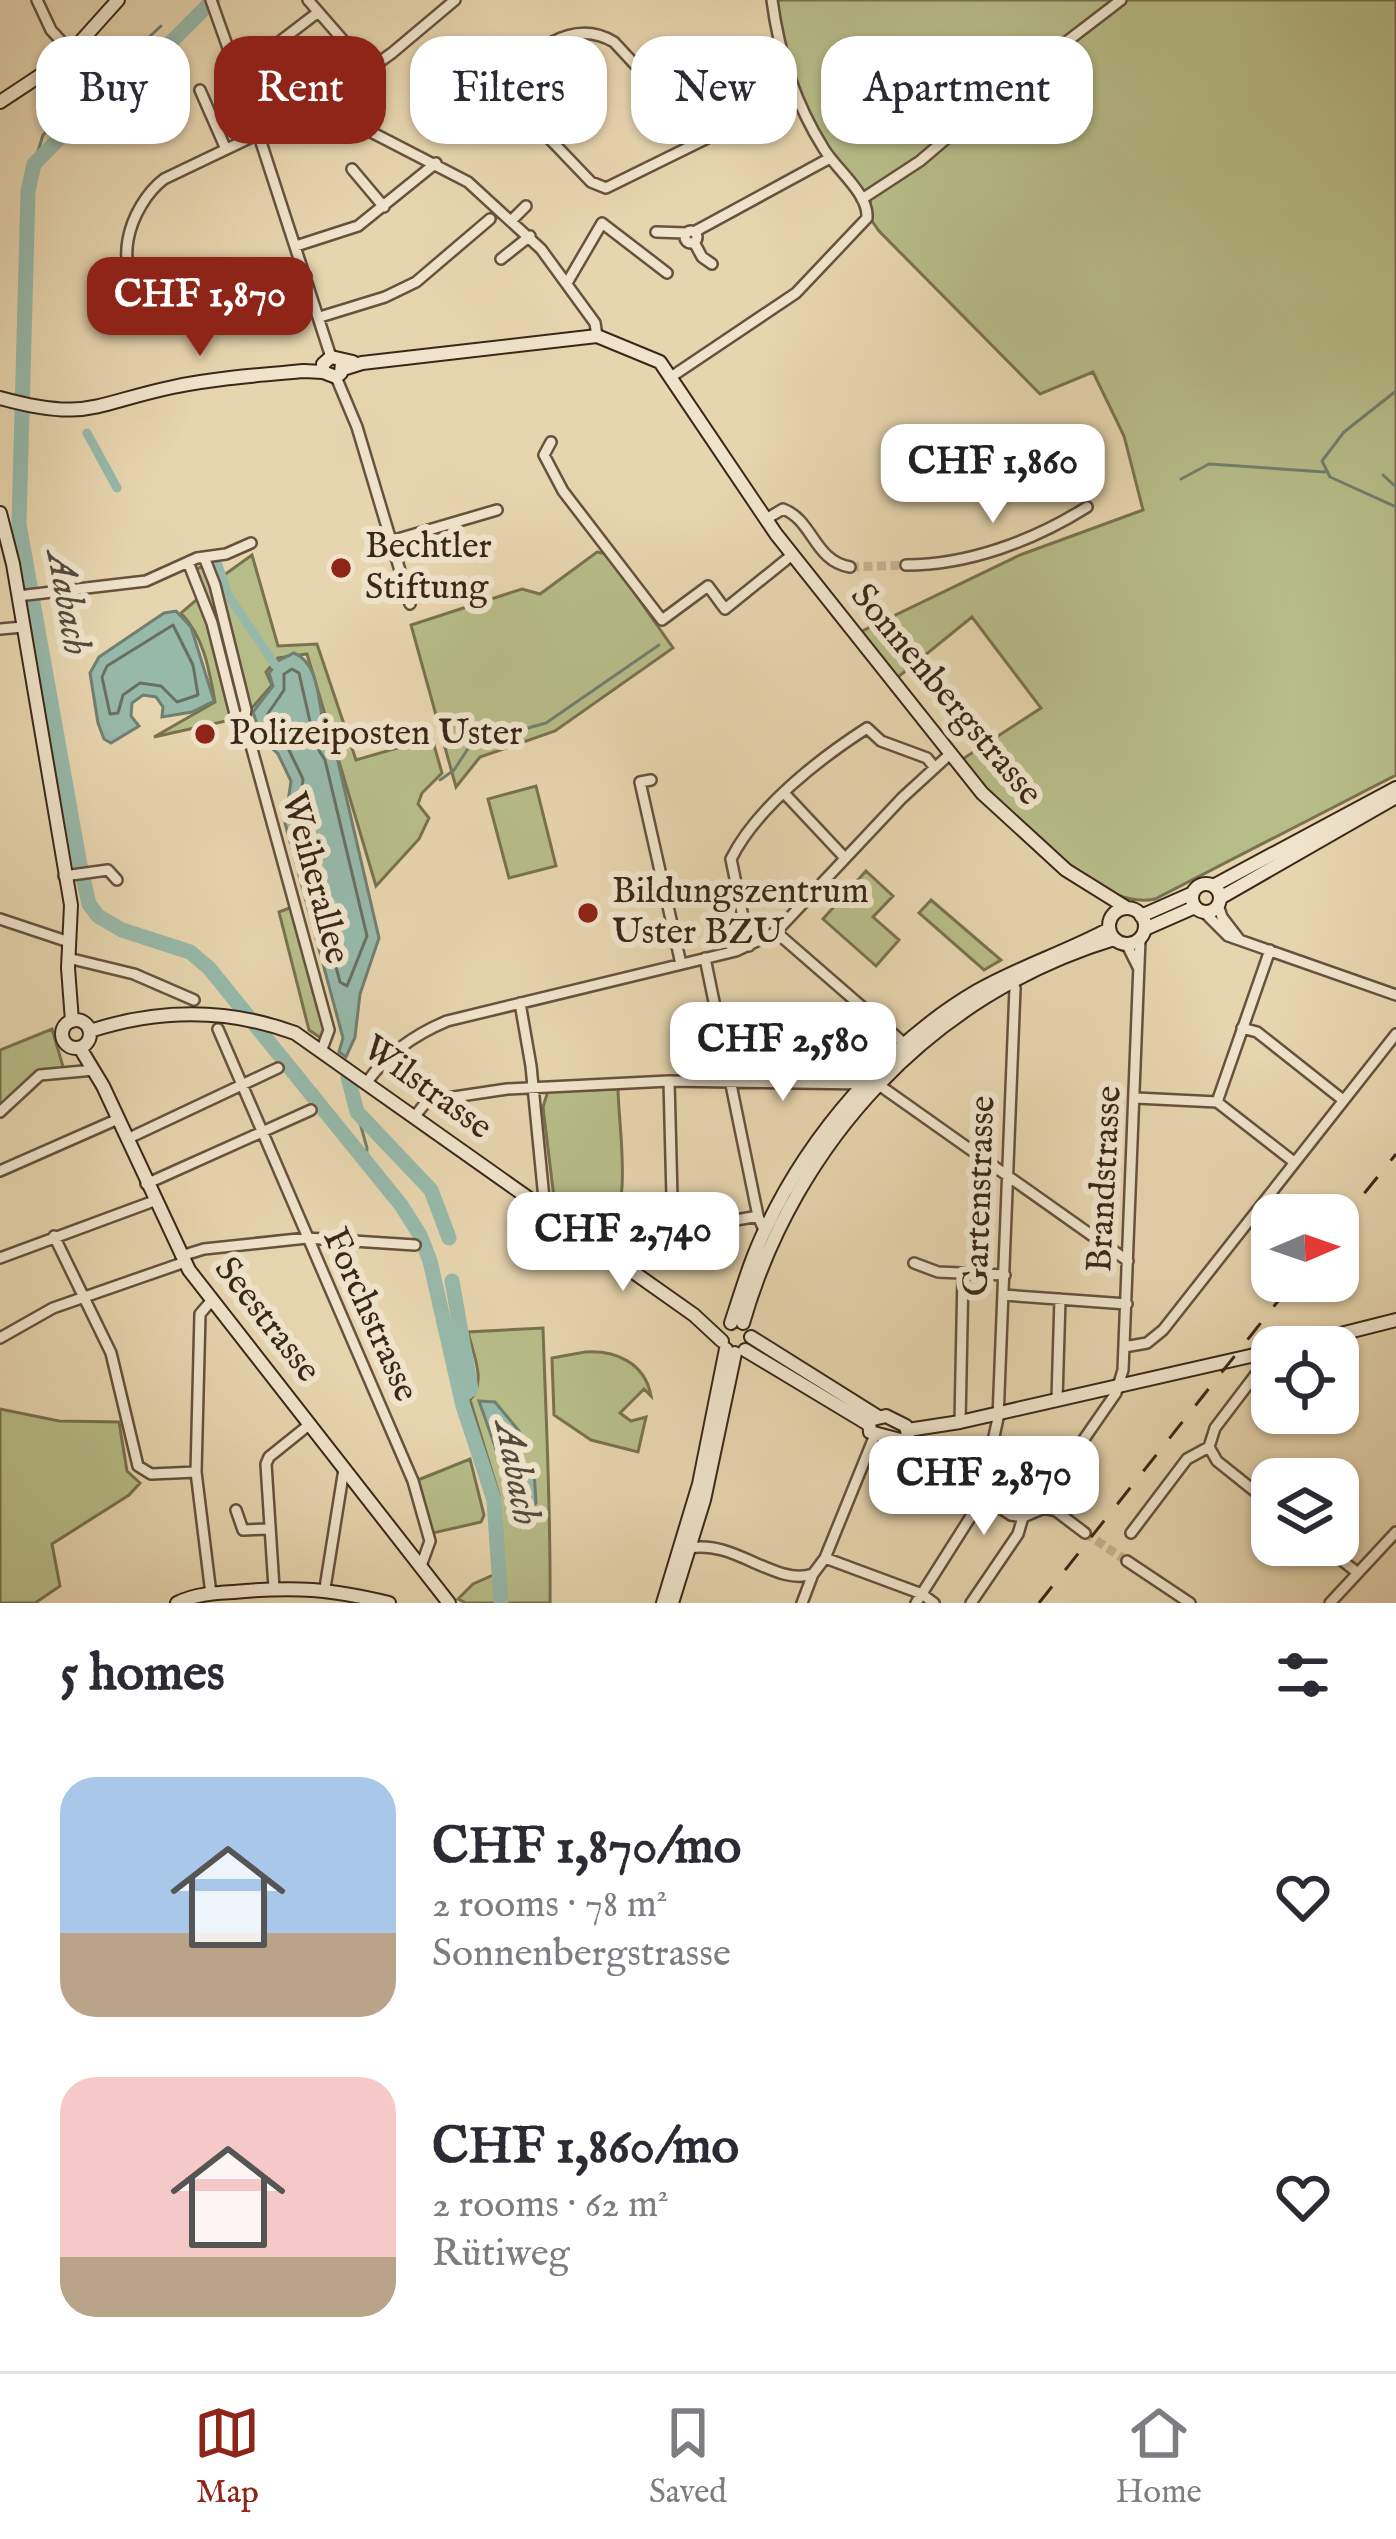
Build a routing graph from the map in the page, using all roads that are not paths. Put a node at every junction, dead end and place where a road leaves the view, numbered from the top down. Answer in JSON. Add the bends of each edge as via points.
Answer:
{"nodes":[{"id":1,"x":37,"y":0,"type":"edge"},
{"id":2,"x":118,"y":0,"type":"edge"},
{"id":3,"x":308,"y":0,"type":"edge"},
{"id":4,"x":454,"y":0,"type":"edge"},
{"id":5,"x":772,"y":0,"type":"edge"},
{"id":6,"x":1121,"y":0,"type":"edge"},
{"id":7,"x":213,"y":4,"type":"edge"},
{"id":8,"x":316,"y":13,"type":"junction"},
{"id":9,"x":56,"y":36,"type":"edge"},
{"id":10,"x":87,"y":36,"type":"edge"},
{"id":11,"x":224,"y":36,"type":"edge"},
{"id":12,"x":287,"y":36,"type":"edge"},
{"id":13,"x":337,"y":36,"type":"edge"},
{"id":14,"x":778,"y":36,"type":"edge"},
{"id":15,"x":386,"y":56,"type":"edge"},
{"id":16,"x":631,"y":61,"type":"edge"},
{"id":17,"x":36,"y":78,"type":"edge"},
{"id":18,"x":200,"y":89,"type":"dead end"},
{"id":19,"x":797,"y":99,"type":"edge"},
{"id":20,"x":0,"y":102,"type":"edge"},
{"id":21,"x":386,"y":138,"type":"edge"},
{"id":22,"x":232,"y":144,"type":"edge"},
{"id":23,"x":262,"y":144,"type":"edge"},
{"id":24,"x":696,"y":144,"type":"edge"},
{"id":25,"x":225,"y":147,"type":"junction"},
{"id":26,"x":830,"y":158,"type":"junction"},
{"id":27,"x":436,"y":163,"type":"junction"},
{"id":28,"x":352,"y":169,"type":"dead end"},
{"id":29,"x":862,"y":199,"type":"junction"},
{"id":30,"x":526,"y":206,"type":"dead end"},
{"id":31,"x":384,"y":207,"type":"junction"},
{"id":32,"x":490,"y":219,"type":"dead end"},
{"id":33,"x":512,"y":220,"type":"junction"},
{"id":34,"x":656,"y":232,"type":"dead end"},
{"id":35,"x":530,"y":236,"type":"junction"},
{"id":36,"x":692,"y":236,"type":"junction"},
{"id":37,"x":296,"y":246,"type":"junction"},
{"id":38,"x":501,"y":259,"type":"dead end"},
{"id":39,"x":712,"y":264,"type":"dead end"},
{"id":40,"x":667,"y":273,"type":"dead end"},
{"id":41,"x":307,"y":276,"type":"junction"},
{"id":42,"x":566,"y":283,"type":"junction"},
{"id":43,"x":320,"y":317,"type":"junction"},
{"id":44,"x":597,"y":335,"type":"junction"},
{"id":45,"x":333,"y":367,"type":"junction"},
{"id":46,"x":671,"y":377,"type":"junction"},
{"id":47,"x":14,"y":402,"type":"edge"},
{"id":48,"x":551,"y":442,"type":"dead end"},
{"id":49,"x":1087,"y":507,"type":"dead end"},
{"id":50,"x":497,"y":510,"type":"dead end"},
{"id":51,"x":0,"y":513,"type":"edge"},
{"id":52,"x":766,"y":519,"type":"junction"},
{"id":53,"x":391,"y":541,"type":"junction"},
{"id":54,"x":251,"y":543,"type":"dead end"},
{"id":55,"x":792,"y":555,"type":"junction"},
{"id":56,"x":204,"y":556,"type":"junction"},
{"id":57,"x":188,"y":562,"type":"junction"},
{"id":58,"x":905,"y":566,"type":"tunnel mouth"},
{"id":59,"x":850,"y":568,"type":"tunnel mouth"},
{"id":60,"x":29,"y":594,"type":"junction"},
{"id":61,"x":410,"y":604,"type":"dead end"},
{"id":62,"x":23,"y":627,"type":"junction"},
{"id":63,"x":0,"y":629,"type":"edge"},
{"id":64,"x":244,"y":720,"type":"junction"},
{"id":65,"x":950,"y":754,"type":"junction"},
{"id":66,"x":935,"y":768,"type":"junction"},
{"id":67,"x":651,"y":780,"type":"dead end"},
{"id":68,"x":1396,"y":788,"type":"edge"},
{"id":69,"x":785,"y":794,"type":"junction"},
{"id":70,"x":1396,"y":797,"type":"edge"},
{"id":71,"x":845,"y":858,"type":"junction"},
{"id":72,"x":69,"y":875,"type":"junction"},
{"id":73,"x":118,"y":880,"type":"dead end"},
{"id":74,"x":1097,"y":893,"type":"junction"},
{"id":75,"x":1207,"y":900,"type":"junction"},
{"id":76,"x":0,"y":920,"type":"edge"},
{"id":77,"x":1127,"y":931,"type":"junction"},
{"id":78,"x":776,"y":932,"type":"junction"},
{"id":79,"x":69,"y":942,"type":"junction"},
{"id":80,"x":749,"y":946,"type":"junction"},
{"id":81,"x":1270,"y":950,"type":"junction"},
{"id":82,"x":68,"y":958,"type":"junction"},
{"id":83,"x":704,"y":958,"type":"junction"},
{"id":84,"x":681,"y":964,"type":"junction"},
{"id":85,"x":1012,"y":982,"type":"junction"},
{"id":86,"x":1396,"y":995,"type":"edge"},
{"id":87,"x":194,"y":1000,"type":"dead end"},
{"id":88,"x":520,"y":1003,"type":"junction"},
{"id":89,"x":72,"y":1021,"type":"junction"},
{"id":90,"x":1242,"y":1028,"type":"junction"},
{"id":91,"x":218,"y":1029,"type":"dead end"},
{"id":92,"x":89,"y":1031,"type":"junction"},
{"id":93,"x":1396,"y":1034,"type":"edge"},
{"id":94,"x":906,"y":1045,"type":"junction"},
{"id":95,"x":80,"y":1048,"type":"junction"},
{"id":96,"x":322,"y":1049,"type":"junction"},
{"id":97,"x":278,"y":1067,"type":"dead end"},
{"id":98,"x":94,"y":1070,"type":"junction"},
{"id":99,"x":730,"y":1080,"type":"junction"},
{"id":100,"x":670,"y":1081,"type":"junction"},
{"id":101,"x":367,"y":1082,"type":"junction"},
{"id":102,"x":242,"y":1084,"type":"junction"},
{"id":103,"x":873,"y":1085,"type":"junction"},
{"id":104,"x":533,"y":1088,"type":"junction"},
{"id":105,"x":1136,"y":1098,"type":"junction"},
{"id":106,"x":1343,"y":1100,"type":"junction"},
{"id":107,"x":1216,"y":1102,"type":"junction"},
{"id":108,"x":311,"y":1110,"type":"dead end"},
{"id":109,"x":0,"y":1112,"type":"edge"},
{"id":110,"x":415,"y":1116,"type":"junction"},
{"id":111,"x":118,"y":1119,"type":"junction"},
{"id":112,"x":262,"y":1131,"type":"junction"},
{"id":113,"x":127,"y":1139,"type":"junction"},
{"id":114,"x":1294,"y":1162,"type":"junction"},
{"id":115,"x":0,"y":1171,"type":"edge"},
{"id":116,"x":1008,"y":1176,"type":"junction"},
{"id":117,"x":146,"y":1184,"type":"junction"},
{"id":118,"x":154,"y":1201,"type":"junction"},
{"id":119,"x":544,"y":1209,"type":"junction"},
{"id":120,"x":760,"y":1222,"type":"junction"},
{"id":121,"x":54,"y":1236,"type":"junction"},
{"id":122,"x":308,"y":1238,"type":"junction"},
{"id":123,"x":415,"y":1245,"type":"dead end"},
{"id":124,"x":0,"y":1258,"type":"edge"},
{"id":125,"x":183,"y":1259,"type":"junction"},
{"id":126,"x":1128,"y":1261,"type":"junction"},
{"id":127,"x":914,"y":1263,"type":"dead end"},
{"id":128,"x":964,"y":1274,"type":"junction"},
{"id":129,"x":1005,"y":1275,"type":"junction"},
{"id":130,"x":1003,"y":1295,"type":"junction"},
{"id":131,"x":84,"y":1298,"type":"junction"},
{"id":132,"x":1060,"y":1299,"type":"junction"},
{"id":133,"x":212,"y":1300,"type":"junction"},
{"id":134,"x":1127,"y":1304,"type":"junction"},
{"id":135,"x":694,"y":1315,"type":"junction"},
{"id":136,"x":1396,"y":1320,"type":"edge"},
{"id":137,"x":734,"y":1324,"type":"junction"},
{"id":138,"x":1359,"y":1329,"type":"edge"},
{"id":139,"x":0,"y":1338,"type":"edge"},
{"id":140,"x":736,"y":1346,"type":"junction"},
{"id":141,"x":1124,"y":1347,"type":"junction"},
{"id":142,"x":1251,"y":1356,"type":"edge"},
{"id":143,"x":1251,"y":1379,"type":"edge"},
{"id":144,"x":1120,"y":1384,"type":"junction"},
{"id":145,"x":1057,"y":1400,"type":"junction"},
{"id":146,"x":999,"y":1413,"type":"junction"},
{"id":147,"x":960,"y":1422,"type":"junction"},
{"id":148,"x":310,"y":1424,"type":"junction"},
{"id":149,"x":873,"y":1425,"type":"junction"},
{"id":150,"x":906,"y":1436,"type":"junction"},
{"id":151,"x":1209,"y":1447,"type":"junction"},
{"id":152,"x":344,"y":1468,"type":"junction"},
{"id":153,"x":196,"y":1472,"type":"junction"},
{"id":154,"x":1251,"y":1489,"type":"edge"},
{"id":155,"x":982,"y":1496,"type":"junction"},
{"id":156,"x":1044,"y":1508,"type":"junction"},
{"id":157,"x":236,"y":1510,"type":"dead end"},
{"id":158,"x":1023,"y":1517,"type":"junction"},
{"id":159,"x":696,"y":1528,"type":"junction"},
{"id":160,"x":270,"y":1529,"type":"junction"},
{"id":161,"x":1396,"y":1532,"type":"edge"},
{"id":162,"x":1085,"y":1533,"type":"tunnel mouth"},
{"id":163,"x":1131,"y":1533,"type":"dead end"},
{"id":164,"x":718,"y":1547,"type":"junction"},
{"id":165,"x":689,"y":1548,"type":"junction"},
{"id":166,"x":825,"y":1558,"type":"junction"},
{"id":167,"x":416,"y":1560,"type":"junction"},
{"id":168,"x":1127,"y":1561,"type":"tunnel mouth"},
{"id":169,"x":1348,"y":1566,"type":"edge"},
{"id":170,"x":813,"y":1574,"type":"junction"},
{"id":171,"x":1358,"y":1574,"type":"junction"},
{"id":172,"x":274,"y":1588,"type":"junction"},
{"id":173,"x":325,"y":1588,"type":"junction"},
{"id":174,"x":1174,"y":1592,"type":"junction"},
{"id":175,"x":211,"y":1594,"type":"junction"},
{"id":176,"x":919,"y":1598,"type":"edge"},
{"id":177,"x":177,"y":1603,"type":"edge"},
{"id":178,"x":389,"y":1603,"type":"edge"},
{"id":179,"x":449,"y":1603,"type":"edge"},
{"id":180,"x":668,"y":1603,"type":"edge"},
{"id":181,"x":803,"y":1603,"type":"edge"},
{"id":182,"x":934,"y":1603,"type":"edge"},
{"id":183,"x":970,"y":1603,"type":"edge"},
{"id":184,"x":1166,"y":1603,"type":"edge"},
{"id":185,"x":1190,"y":1603,"type":"edge"},
{"id":186,"x":1330,"y":1603,"type":"edge"}],
"edges":[{"from":1,"to":9,"type":"street"},
{"from":2,"to":10,"type":"street"},
{"from":3,"to":8,"type":"street"},
{"from":4,"to":15,"type":"street"},
{"from":5,"to":14,"type":"street"},
{"from":6,"to":29,"type":"street"},
{"from":7,"to":11,"type":"street"},
{"from":8,"to":12,"type":"street"},
{"from":8,"to":13,"type":"street"},
{"from":16,"to":24,"type":"street","via":[[599,33],[580,31],[525,64],[502,92],[606,188]]},
{"from":17,"to":20,"type":"street"},
{"from":18,"to":25,"type":"street"},
{"from":19,"to":26,"type":"street"},
{"from":21,"to":27,"type":"street"},
{"from":22,"to":25,"type":"street"},
{"from":23,"to":37,"type":"street"},
{"from":25,"to":41,"type":"street","via":[[164,178],[142,201],[128,250],[133,281],[147,296],[169,299]]},
{"from":26,"to":29,"type":"street"},
{"from":26,"to":36,"type":"street"},
{"from":27,"to":31,"type":"street"},
{"from":27,"to":33,"type":"street"},
{"from":28,"to":31,"type":"street"},
{"from":29,"to":46,"type":"street","via":[[864,224],[796,293]]},
{"from":30,"to":33,"type":"street"},
{"from":31,"to":37,"type":"street","via":[[358,226]]},
{"from":32,"to":43,"type":"street","via":[[416,282]]},
{"from":33,"to":35,"type":"street"},
{"from":34,"to":36,"type":"street"},
{"from":35,"to":38,"type":"street"},
{"from":35,"to":42,"type":"street"},
{"from":36,"to":39,"type":"street"},
{"from":37,"to":41,"type":"street"},
{"from":40,"to":42,"type":"street","via":[[602,223]]},
{"from":41,"to":43,"type":"street"},
{"from":42,"to":44,"type":"street"},
{"from":43,"to":45,"type":"street"},
{"from":44,"to":45,"type":"street","name":"Sonnenbergstrasse"},
{"from":44,"to":46,"type":"street","name":"Sonnenbergstrasse","via":[[654,358]]},
{"from":45,"to":47,"type":"street","name":"Sonnenbergstrasse","via":[[170,388],[87,411]]},
{"from":45,"to":53,"type":"street"},
{"from":46,"to":52,"type":"street","name":"Sonnenbergstrasse"},
{"from":48,"to":55,"type":"street","via":[[544,455],[554,476],[662,620],[708,586],[724,609]]},
{"from":49,"to":58,"type":"street","via":[[969,559]]},
{"from":50,"to":53,"type":"street"},
{"from":51,"to":60,"type":"street"},
{"from":52,"to":55,"type":"street","name":"Sonnenbergstrasse"},
{"from":52,"to":59,"type":"street","via":[[792,512],[823,555]]},
{"from":53,"to":61,"type":"street"},
{"from":54,"to":56,"type":"street"},
{"from":55,"to":65,"type":"street","name":"Sonnenbergstrasse"},
{"from":56,"to":57,"type":"street"},
{"from":56,"to":64,"type":"street","name":"Weiherallee"},
{"from":57,"to":60,"type":"street","via":[[146,581]]},
{"from":57,"to":64,"type":"street","name":"Weiherallee","via":[[235,714]]},
{"from":60,"to":62,"type":"street"},
{"from":62,"to":63,"type":"street"},
{"from":62,"to":72,"type":"street"},
{"from":64,"to":96,"type":"street","name":"Weiherallee","via":[[329,1030]]},
{"from":65,"to":66,"type":"street"},
{"from":65,"to":74,"type":"street","name":"Sonnenbergstrasse","via":[[1026,837]]},
{"from":66,"to":69,"type":"street","via":[[868,728]]},
{"from":66,"to":71,"type":"street"},
{"from":67,"to":84,"type":"street","via":[[640,782]]},
{"from":68,"to":75,"type":"street"},
{"from":69,"to":71,"type":"street"},
{"from":69,"to":80,"type":"street","via":[[731,859]]},
{"from":70,"to":75,"type":"street"},
{"from":71,"to":78,"type":"street"},
{"from":72,"to":73,"type":"street","via":[[108,870]]},
{"from":72,"to":79,"type":"street"},
{"from":74,"to":77,"type":"street","name":"Sonnenbergstrasse"},
{"from":74,"to":77,"type":"street","name":"Sonnenbergstrasse","via":[[1127,908]]},
{"from":75,"to":77,"type":"street"},
{"from":75,"to":81,"type":"street","via":[[1238,939]]},
{"from":76,"to":79,"type":"street"},
{"from":77,"to":85,"type":"street"},
{"from":77,"to":94,"type":"street","via":[[975,992]]},
{"from":77,"to":105,"type":"street","name":"Brandstrasse","via":[[1140,975]]},
{"from":78,"to":80,"type":"street"},
{"from":78,"to":94,"type":"street"},
{"from":79,"to":82,"type":"street"},
{"from":80,"to":83,"type":"street"},
{"from":81,"to":86,"type":"street"},
{"from":81,"to":90,"type":"street"},
{"from":82,"to":87,"type":"street"},
{"from":82,"to":89,"type":"street"},
{"from":83,"to":84,"type":"street"},
{"from":83,"to":99,"type":"street"},
{"from":84,"to":88,"type":"street"},
{"from":85,"to":103,"type":"street","via":[[935,1031]]},
{"from":85,"to":116,"type":"street","name":"Gartenstrasse"},
{"from":88,"to":101,"type":"street","via":[[421,1032]]},
{"from":88,"to":104,"type":"street"},
{"from":89,"to":92,"type":"street"},
{"from":89,"to":95,"type":"street","via":[[62,1038]]},
{"from":90,"to":106,"type":"street"},
{"from":90,"to":107,"type":"street"},
{"from":91,"to":102,"type":"street","name":"Forchstrasse"},
{"from":92,"to":95,"type":"street"},
{"from":92,"to":96,"type":"street","name":"Wilstrasse","via":[[154,1014],[238,1017]]},
{"from":93,"to":106,"type":"street"},
{"from":94,"to":103,"type":"street"},
{"from":95,"to":98,"type":"street","name":"Seestrasse"},
{"from":96,"to":101,"type":"street","name":"Wilstrasse"},
{"from":97,"to":102,"type":"street"},
{"from":98,"to":109,"type":"street","via":[[40,1076]]},
{"from":98,"to":111,"type":"street","name":"Seestrasse"},
{"from":99,"to":100,"type":"street"},
{"from":99,"to":103,"type":"street"},
{"from":99,"to":120,"type":"street"},
{"from":100,"to":104,"type":"street"},
{"from":100,"to":120,"type":"street","via":[[672,1198],[731,1221]]},
{"from":101,"to":110,"type":"street","name":"Wilstrasse"},
{"from":102,"to":112,"type":"street","name":"Forchstrasse"},
{"from":102,"to":113,"type":"street"},
{"from":103,"to":116,"type":"street"},
{"from":103,"to":120,"type":"street","via":[[825,1132]]},
{"from":103,"to":137,"type":"street","via":[[784,1214]]},
{"from":104,"to":110,"type":"street","via":[[427,1101]]},
{"from":104,"to":119,"type":"street"},
{"from":105,"to":107,"type":"street"},
{"from":105,"to":126,"type":"street","name":"Brandstrasse"},
{"from":106,"to":114,"type":"street"},
{"from":107,"to":114,"type":"street"},
{"from":108,"to":112,"type":"street"},
{"from":110,"to":119,"type":"street","name":"Wilstrasse"},
{"from":111,"to":113,"type":"street","name":"Seestrasse"},
{"from":111,"to":115,"type":"street"},
{"from":112,"to":117,"type":"street"},
{"from":112,"to":122,"type":"street","name":"Forchstrasse"},
{"from":113,"to":117,"type":"street","name":"Seestrasse"},
{"from":114,"to":141,"type":"street","via":[[1163,1330]]},
{"from":116,"to":126,"type":"street"},
{"from":116,"to":129,"type":"street","name":"Gartenstrasse"},
{"from":117,"to":118,"type":"street","name":"Seestrasse"},
{"from":118,"to":121,"type":"street"},
{"from":118,"to":125,"type":"street","name":"Seestrasse"},
{"from":119,"to":135,"type":"street","name":"Wilstrasse"},
{"from":120,"to":137,"type":"street"},
{"from":121,"to":124,"type":"street"},
{"from":121,"to":131,"type":"street"},
{"from":122,"to":123,"type":"street"},
{"from":122,"to":125,"type":"street"},
{"from":122,"to":167,"type":"street","name":"Forchstrasse","via":[[413,1480],[430,1550]]},
{"from":125,"to":131,"type":"street"},
{"from":125,"to":133,"type":"street","name":"Seestrasse"},
{"from":126,"to":134,"type":"street","name":"Brandstrasse"},
{"from":127,"to":128,"type":"street"},
{"from":128,"to":129,"type":"street"},
{"from":128,"to":147,"type":"street"},
{"from":129,"to":130,"type":"street","name":"Gartenstrasse"},
{"from":130,"to":132,"type":"street"},
{"from":130,"to":146,"type":"street","name":"Gartenstrasse"},
{"from":131,"to":139,"type":"street"},
{"from":131,"to":153,"type":"street","via":[[118,1376],[138,1466],[151,1474]]},
{"from":132,"to":134,"type":"street"},
{"from":132,"to":145,"type":"street"},
{"from":133,"to":148,"type":"street","name":"Seestrasse"},
{"from":133,"to":153,"type":"street","via":[[200,1314]]},
{"from":134,"to":141,"type":"street","name":"Brandstrasse"},
{"from":135,"to":137,"type":"street","name":"Wilstrasse"},
{"from":135,"to":140,"type":"street","name":"Wilstrasse"},
{"from":136,"to":138,"type":"street"},
{"from":137,"to":140,"type":"street"},
{"from":137,"to":140,"type":"street"},
{"from":140,"to":149,"type":"street","name":"Wilstrasse"},
{"from":140,"to":159,"type":"street"},
{"from":140,"to":180,"type":"street"},
{"from":141,"to":144,"type":"street","name":"Brandstrasse"},
{"from":142,"to":144,"type":"street"},
{"from":143,"to":151,"type":"street","via":[[1214,1427]]},
{"from":144,"to":145,"type":"street"},
{"from":144,"to":156,"type":"street"},
{"from":145,"to":146,"type":"street"},
{"from":146,"to":147,"type":"street"},
{"from":146,"to":155,"type":"street","name":"Gartenstrasse"},
{"from":147,"to":150,"type":"street"},
{"from":148,"to":152,"type":"street","name":"Seestrasse"},
{"from":148,"to":160,"type":"street","via":[[269,1457]]},
{"from":149,"to":150,"type":"street"},
{"from":149,"to":150,"type":"street","via":[[898,1420]]},
{"from":149,"to":166,"type":"street"},
{"from":150,"to":155,"type":"street","via":[[927,1461]]},
{"from":151,"to":154,"type":"street"},
{"from":151,"to":163,"type":"street","via":[[1187,1460]]},
{"from":152,"to":167,"type":"street","name":"Seestrasse"},
{"from":152,"to":173,"type":"street"},
{"from":153,"to":175,"type":"street"},
{"from":155,"to":158,"type":"street"},
{"from":155,"to":176,"type":"street","name":"Gartenstrasse"},
{"from":156,"to":158,"type":"street"},
{"from":156,"to":162,"type":"street"},
{"from":157,"to":160,"type":"street","via":[[243,1530]]},
{"from":158,"to":183,"type":"street"},
{"from":159,"to":164,"type":"street"},
{"from":159,"to":165,"type":"street"},
{"from":160,"to":172,"type":"street"},
{"from":161,"to":171,"type":"street"},
{"from":164,"to":165,"type":"street"},
{"from":164,"to":170,"type":"street","via":[[796,1576]]},
{"from":165,"to":180,"type":"street"},
{"from":166,"to":170,"type":"street"},
{"from":166,"to":176,"type":"street"},
{"from":167,"to":179,"type":"street","name":"Seestrasse"},
{"from":168,"to":174,"type":"street"},
{"from":169,"to":171,"type":"street"},
{"from":170,"to":181,"type":"street"},
{"from":171,"to":186,"type":"street"},
{"from":172,"to":173,"type":"street"},
{"from":172,"to":175,"type":"street"},
{"from":173,"to":178,"type":"street"},
{"from":174,"to":184,"type":"street"},
{"from":174,"to":185,"type":"street"},
{"from":175,"to":177,"type":"street"},
{"from":176,"to":182,"type":"street"}]}
